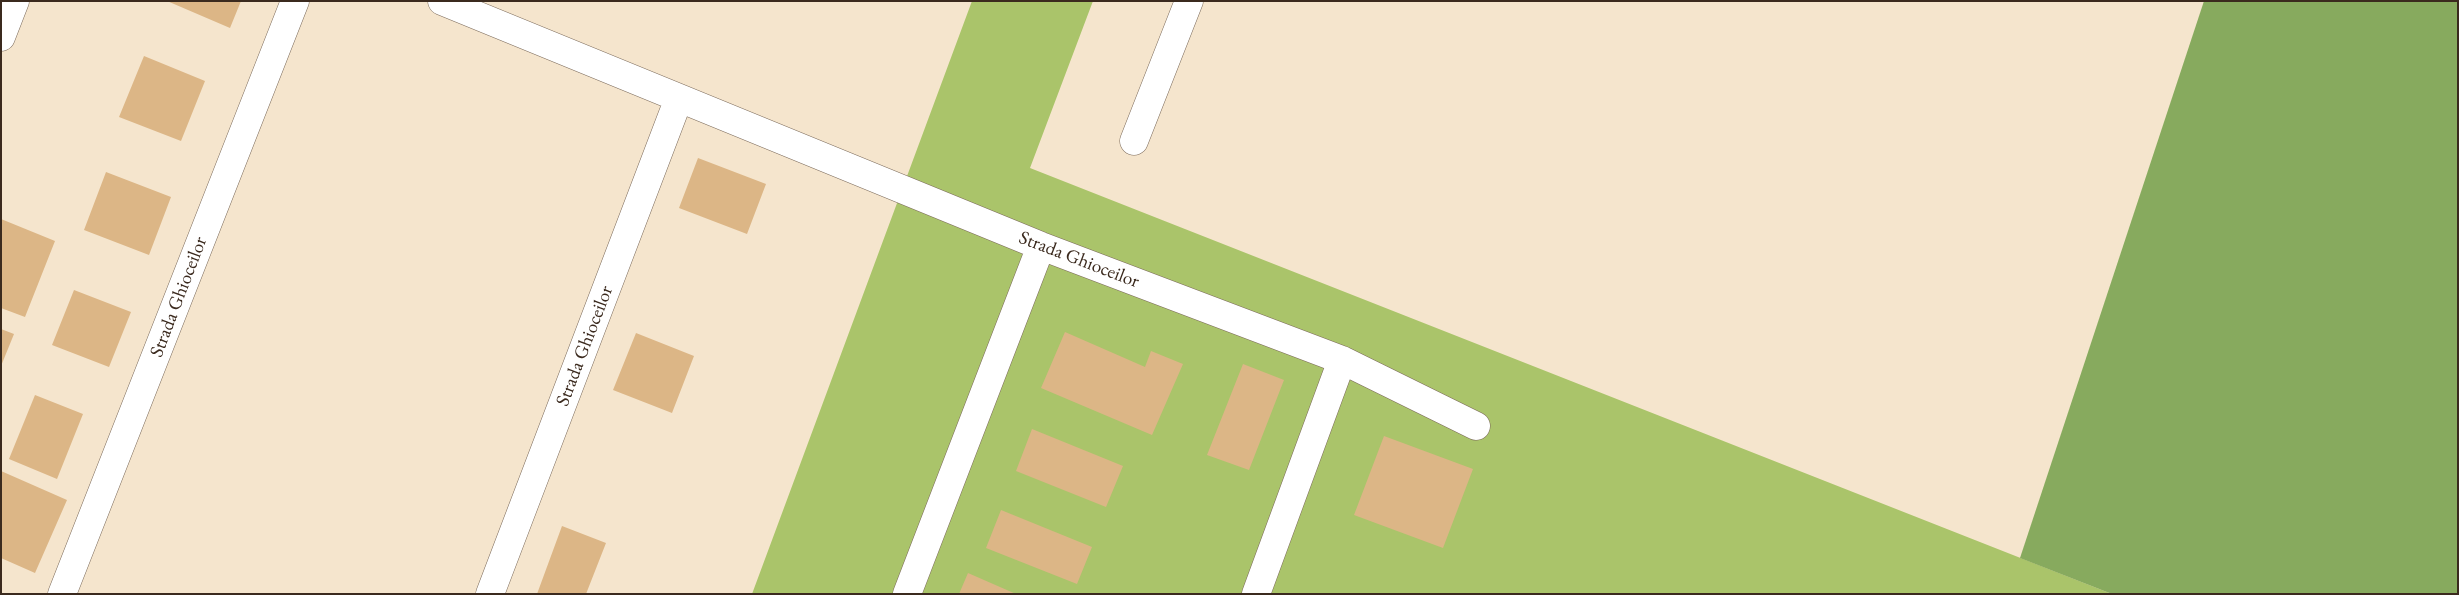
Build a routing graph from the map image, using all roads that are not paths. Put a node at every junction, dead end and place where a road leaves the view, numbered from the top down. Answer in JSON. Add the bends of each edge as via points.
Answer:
{"nodes":[{"id":1,"x":15,"y":1,"type":"edge"},
{"id":2,"x":295,"y":1,"type":"edge"},
{"id":3,"x":442,"y":1,"type":"edge"},
{"id":4,"x":1189,"y":1,"type":"edge"},
{"id":5,"x":1,"y":37,"type":"edge"},
{"id":6,"x":679,"y":98,"type":"junction"},
{"id":7,"x":1134,"y":141,"type":"dead end"},
{"id":8,"x":1041,"y":246,"type":"junction"},
{"id":9,"x":1342,"y":360,"type":"junction"},
{"id":10,"x":1476,"y":426,"type":"dead end"},
{"id":11,"x":62,"y":594,"type":"edge"},
{"id":12,"x":490,"y":594,"type":"edge"},
{"id":13,"x":907,"y":594,"type":"edge"},
{"id":14,"x":1256,"y":594,"type":"edge"}],
"edges":[{"from":1,"to":5,"type":"street"},
{"from":2,"to":11,"type":"street","name":"Strada Ghioceilor"},
{"from":3,"to":6,"type":"street","name":"Strada Ghioceilor"},
{"from":4,"to":7,"type":"street"},
{"from":6,"to":8,"type":"street","name":"Strada Ghioceilor"},
{"from":6,"to":12,"type":"street","name":"Strada Ghioceilor"},
{"from":8,"to":9,"type":"street","name":"Strada Ghioceilor"},
{"from":8,"to":13,"type":"street"},
{"from":9,"to":10,"type":"street","name":"Strada Ghioceilor"},
{"from":9,"to":14,"type":"street"}]}
